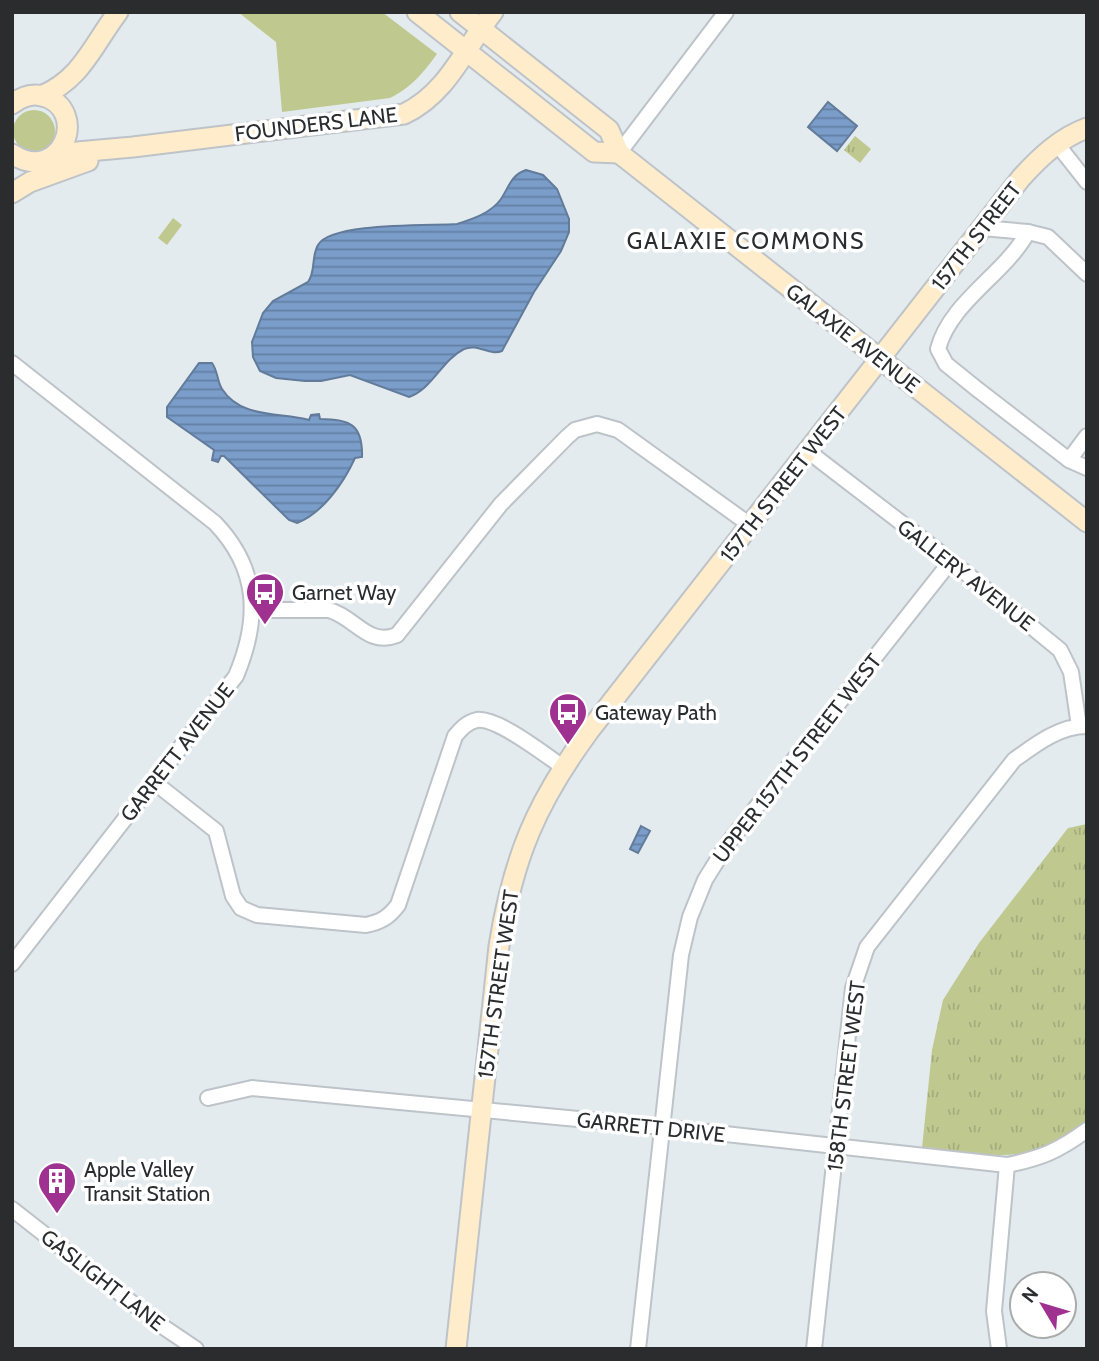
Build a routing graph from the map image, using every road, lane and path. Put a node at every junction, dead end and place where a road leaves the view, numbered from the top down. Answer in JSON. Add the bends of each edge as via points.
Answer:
{"nodes":[{"id":1,"x":118,"y":12,"type":"edge"},
{"id":2,"x":417,"y":12,"type":"edge"},
{"id":3,"x":460,"y":12,"type":"edge"},
{"id":4,"x":493,"y":12,"type":"edge"},
{"id":5,"x":726,"y":12,"type":"edge"},
{"id":6,"x":481,"y":29,"type":"junction"},
{"id":7,"x":466,"y":51,"type":"junction"},
{"id":8,"x":23,"y":96,"type":"edge"},
{"id":9,"x":1087,"y":128,"type":"edge"},
{"id":10,"x":1057,"y":144,"type":"junction"},
{"id":11,"x":133,"y":147,"type":"junction"},
{"id":12,"x":619,"y":153,"type":"junction"},
{"id":13,"x":12,"y":154,"type":"edge"},
{"id":14,"x":47,"y":158,"type":"junction"},
{"id":15,"x":12,"y":176,"type":"edge"},
{"id":16,"x":1087,"y":181,"type":"edge"},
{"id":17,"x":12,"y":193,"type":"edge"},
{"id":18,"x":982,"y":228,"type":"junction"},
{"id":19,"x":1028,"y":232,"type":"junction"},
{"id":20,"x":1087,"y":274,"type":"edge"},
{"id":21,"x":880,"y":359,"type":"junction"},
{"id":22,"x":12,"y":362,"type":"edge"},
{"id":23,"x":1087,"y":436,"type":"edge"},
{"id":24,"x":808,"y":452,"type":"junction"},
{"id":25,"x":1069,"y":460,"type":"junction"},
{"id":26,"x":1087,"y":468,"type":"edge"},
{"id":27,"x":1085,"y":519,"type":"edge"},
{"id":28,"x":750,"y":525,"type":"junction"},
{"id":29,"x":951,"y":561,"type":"junction"},
{"id":30,"x":252,"y":610,"type":"junction"},
{"id":31,"x":1083,"y":726,"type":"edge"},
{"id":32,"x":563,"y":767,"type":"junction"},
{"id":33,"x":154,"y":782,"type":"junction"},
{"id":34,"x":12,"y":964,"type":"edge"},
{"id":35,"x":208,"y":1098,"type":"dead end"},
{"id":36,"x":481,"y":1111,"type":"junction"},
{"id":37,"x":662,"y":1127,"type":"junction"},
{"id":38,"x":1087,"y":1130,"type":"edge"},
{"id":39,"x":836,"y":1146,"type":"junction"},
{"id":40,"x":1007,"y":1165,"type":"junction"},
{"id":41,"x":12,"y":1209,"type":"edge"},
{"id":42,"x":196,"y":1349,"type":"edge"},
{"id":43,"x":456,"y":1349,"type":"edge"},
{"id":44,"x":638,"y":1349,"type":"edge"},
{"id":45,"x":814,"y":1349,"type":"edge"},
{"id":46,"x":999,"y":1349,"type":"edge"}],
"edges":[{"from":1,"to":8,"type":"street","via":[[72,78],[53,91]]},
{"from":2,"to":7,"type":"street","name":"GALAXIE AVENUE"},
{"from":3,"to":6,"type":"street","name":"GALAXIE AVENUE"},
{"from":4,"to":6,"type":"street","name":"FOUNDERS LANE"},
{"from":5,"to":12,"type":"street"},
{"from":6,"to":7,"type":"street","name":"FOUNDERS LANE"},
{"from":6,"to":12,"type":"street","name":"GALAXIE AVENUE","via":[[609,130]]},
{"from":7,"to":11,"type":"street","name":"FOUNDERS LANE","via":[[436,93],[404,114]]},
{"from":7,"to":12,"type":"street","name":"GALAXIE AVENUE","via":[[594,152]]},
{"from":8,"to":14,"type":"street","via":[[51,99],[65,115],[67,136]]},
{"from":9,"to":10,"type":"street","name":"157TH STREET"},
{"from":10,"to":16,"type":"street"},
{"from":10,"to":18,"type":"street","name":"157TH STREET","via":[[1021,178]]},
{"from":11,"to":14,"type":"street","name":"FOUNDERS LANE"},
{"from":11,"to":17,"type":"street","name":"FOUNDERS LANE","via":[[68,167]]},
{"from":12,"to":21,"type":"street","name":"GALAXIE AVENUE"},
{"from":13,"to":14,"type":"street","via":[[21,159]]},
{"from":14,"to":15,"type":"street"},
{"from":18,"to":19,"type":"street"},
{"from":18,"to":21,"type":"street","name":"157TH STREET"},
{"from":19,"to":20,"type":"street","via":[[1048,237]]},
{"from":19,"to":25,"type":"street","via":[[942,335],[938,349],[946,364]]},
{"from":21,"to":24,"type":"street","name":"157TH STREET WEST"},
{"from":21,"to":27,"type":"street","name":"GALAXIE AVENUE"},
{"from":22,"to":30,"type":"street","name":"GARRETT AVENUE","via":[[215,523],[241,560]]},
{"from":23,"to":25,"type":"street"},
{"from":24,"to":28,"type":"street","name":"157TH STREET WEST"},
{"from":24,"to":29,"type":"street","name":"GALLERY AVENUE"},
{"from":25,"to":26,"type":"street"},
{"from":28,"to":30,"type":"street","via":[[618,430],[597,424],[575,430],[501,504],[397,635],[375,638],[329,610]]},
{"from":28,"to":32,"type":"street","name":"157TH STREET WEST"},
{"from":29,"to":31,"type":"street","name":"GALLERY AVENUE","via":[[1060,650],[1071,672]]},
{"from":29,"to":37,"type":"street","name":"UPPER 157TH STREET WEST","via":[[728,843],[705,880],[681,955]]},
{"from":30,"to":33,"type":"street","name":"GARRETT AVENUE","via":[[249,642],[236,676]]},
{"from":31,"to":39,"type":"street","name":"158TH STREET WEST","via":[[1044,737],[1014,760],[867,947],[853,988]]},
{"from":32,"to":33,"type":"street","via":[[492,722],[474,720],[463,726],[455,736],[398,905],[390,916],[366,925],[257,915],[241,908],[233,896],[216,831]]},
{"from":32,"to":36,"type":"street","name":"157TH STREET WEST","via":[[530,829],[510,887]]},
{"from":33,"to":34,"type":"street","name":"GARRETT AVENUE"},
{"from":35,"to":36,"type":"street","name":"GARRETT DRIVE","via":[[252,1088]]},
{"from":36,"to":37,"type":"street","name":"GARRETT DRIVE"},
{"from":36,"to":43,"type":"street","name":"157TH STREET WEST"},
{"from":37,"to":39,"type":"street","name":"GARRETT DRIVE"},
{"from":37,"to":44,"type":"street","name":"UPPER 157TH STREET WEST"},
{"from":38,"to":40,"type":"street","name":"GARRETT DRIVE","via":[[1063,1148]]},
{"from":39,"to":40,"type":"street","name":"GARRETT DRIVE"},
{"from":39,"to":45,"type":"street","name":"158TH STREET WEST"},
{"from":40,"to":46,"type":"street","via":[[994,1311]]},
{"from":41,"to":42,"type":"street","name":"GASLIGHT LANE"}]}
